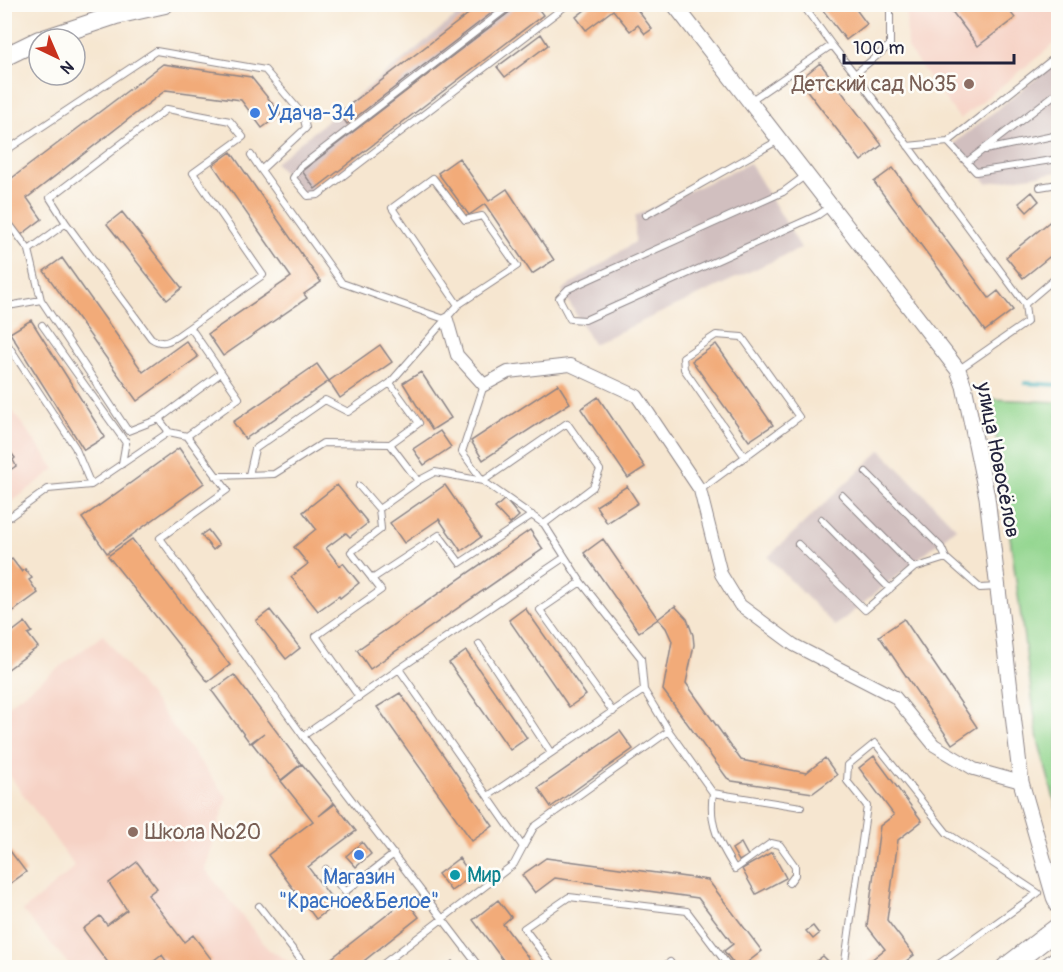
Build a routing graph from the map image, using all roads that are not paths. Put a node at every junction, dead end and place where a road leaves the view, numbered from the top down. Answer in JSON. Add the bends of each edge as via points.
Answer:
{"nodes":[{"id":1,"x":165,"y":4,"type":"edge"},
{"id":2,"x":512,"y":4,"type":"edge"},
{"id":3,"x":568,"y":4,"type":"edge"},
{"id":4,"x":674,"y":4,"type":"edge"},
{"id":5,"x":802,"y":4,"type":"edge"},
{"id":6,"x":890,"y":4,"type":"edge"},
{"id":7,"x":80,"y":27,"type":"edge"},
{"id":8,"x":832,"y":45,"type":"junction"},
{"id":9,"x":27,"y":46,"type":"edge"},
{"id":10,"x":1059,"y":56,"type":"edge"},
{"id":11,"x":4,"y":57,"type":"edge"},
{"id":12,"x":855,"y":74,"type":"junction"},
{"id":13,"x":1059,"y":92,"type":"edge"},
{"id":14,"x":749,"y":101,"type":"junction"},
{"id":15,"x":1058,"y":135,"type":"edge"},
{"id":16,"x":780,"y":140,"type":"junction"},
{"id":17,"x":948,"y":142,"type":"junction"},
{"id":18,"x":908,"y":146,"type":"junction"},
{"id":19,"x":982,"y":150,"type":"junction"},
{"id":20,"x":4,"y":152,"type":"edge"},
{"id":21,"x":250,"y":155,"type":"dead end"},
{"id":22,"x":1059,"y":159,"type":"edge"},
{"id":23,"x":967,"y":162,"type":"junction"},
{"id":24,"x":261,"y":170,"type":"junction"},
{"id":25,"x":807,"y":175,"type":"junction"},
{"id":26,"x":1059,"y":184,"type":"edge"},
{"id":27,"x":1040,"y":187,"type":"dead end"},
{"id":28,"x":831,"y":206,"type":"junction"},
{"id":29,"x":646,"y":215,"type":"dead end"},
{"id":30,"x":4,"y":217,"type":"edge"},
{"id":31,"x":66,"y":224,"type":"junction"},
{"id":32,"x":29,"y":250,"type":"junction"},
{"id":33,"x":1059,"y":276,"type":"edge"},
{"id":34,"x":41,"y":300,"type":"junction"},
{"id":35,"x":1025,"y":304,"type":"junction"},
{"id":36,"x":6,"y":305,"type":"edge"},
{"id":37,"x":458,"y":305,"type":"junction"},
{"id":38,"x":447,"y":320,"type":"junction"},
{"id":39,"x":42,"y":325,"type":"dead end"},
{"id":40,"x":190,"y":327,"type":"junction"},
{"id":41,"x":6,"y":342,"type":"dead end"},
{"id":42,"x":958,"y":370,"type":"junction"},
{"id":43,"x":222,"y":373,"type":"junction"},
{"id":44,"x":390,"y":383,"type":"junction"},
{"id":45,"x":484,"y":385,"type":"junction"},
{"id":46,"x":159,"y":419,"type":"junction"},
{"id":47,"x":128,"y":431,"type":"junction"},
{"id":48,"x":169,"y":432,"type":"junction"},
{"id":49,"x":187,"y":436,"type":"junction"},
{"id":50,"x":126,"y":443,"type":"junction"},
{"id":51,"x":390,"y":444,"type":"junction"},
{"id":52,"x":745,"y":457,"type":"junction"},
{"id":53,"x":122,"y":464,"type":"junction"},
{"id":54,"x":866,"y":472,"type":"dead end"},
{"id":55,"x":249,"y":475,"type":"junction"},
{"id":56,"x":216,"y":476,"type":"junction"},
{"id":57,"x":417,"y":481,"type":"junction"},
{"id":58,"x":483,"y":481,"type":"junction"},
{"id":59,"x":91,"y":485,"type":"junction"},
{"id":60,"x":359,"y":486,"type":"dead end"},
{"id":61,"x":700,"y":490,"type":"junction"},
{"id":62,"x":842,"y":495,"type":"dead end"},
{"id":63,"x":379,"y":509,"type":"junction"},
{"id":64,"x":532,"y":515,"type":"junction"},
{"id":65,"x":821,"y":519,"type":"dead end"},
{"id":66,"x":4,"y":521,"type":"edge"},
{"id":67,"x":544,"y":524,"type":"junction"},
{"id":68,"x":798,"y":544,"type":"dead end"},
{"id":69,"x":565,"y":557,"type":"junction"},
{"id":70,"x":946,"y":558,"type":"junction"},
{"id":71,"x":914,"y":568,"type":"junction"},
{"id":72,"x":372,"y":579,"type":"junction"},
{"id":73,"x":581,"y":582,"type":"junction"},
{"id":74,"x":999,"y":587,"type":"junction"},
{"id":75,"x":890,"y":589,"type":"junction"},
{"id":76,"x":479,"y":644,"type":"dead end"},
{"id":77,"x":399,"y":669,"type":"junction"},
{"id":78,"x":644,"y":690,"type":"junction"},
{"id":79,"x":359,"y":697,"type":"junction"},
{"id":80,"x":613,"y":712,"type":"junction"},
{"id":81,"x":669,"y":730,"type":"junction"},
{"id":82,"x":303,"y":736,"type":"junction"},
{"id":83,"x":551,"y":753,"type":"junction"},
{"id":84,"x":1022,"y":782,"type":"junction"},
{"id":85,"x":713,"y":793,"type":"junction"},
{"id":86,"x":488,"y":796,"type":"junction"},
{"id":87,"x":801,"y":807,"type":"dead end"},
{"id":88,"x":523,"y":847,"type":"junction"},
{"id":89,"x":394,"y":854,"type":"junction"},
{"id":90,"x":326,"y":869,"type":"dead end"},
{"id":91,"x":789,"y":883,"type":"dead end"},
{"id":92,"x":259,"y":906,"type":"dead end"},
{"id":93,"x":1059,"y":906,"type":"edge"},
{"id":94,"x":443,"y":918,"type":"junction"},
{"id":95,"x":1059,"y":928,"type":"edge"},
{"id":96,"x":1059,"y":960,"type":"edge"},
{"id":97,"x":307,"y":968,"type":"edge"},
{"id":98,"x":378,"y":968,"type":"edge"},
{"id":99,"x":480,"y":968,"type":"edge"},
{"id":100,"x":554,"y":968,"type":"edge"},
{"id":101,"x":662,"y":968,"type":"edge"},
{"id":102,"x":674,"y":968,"type":"edge"},
{"id":103,"x":730,"y":968,"type":"edge"},
{"id":104,"x":844,"y":968,"type":"edge"},
{"id":105,"x":933,"y":968,"type":"edge"},
{"id":106,"x":1006,"y":968,"type":"edge"},
{"id":107,"x":1048,"y":968,"type":"edge"}],
"edges":[{"from":1,"to":7,"type":"main road"},
{"from":2,"to":3,"type":"lane","via":[[300,167],[293,178],[308,196],[318,195]]},
{"from":4,"to":14,"type":"street","name":"улица Новосёлов"},
{"from":5,"to":8,"type":"lane"},
{"from":6,"to":12,"type":"lane","via":[[890,45]]},
{"from":8,"to":12,"type":"lane"},
{"from":8,"to":14,"type":"lane"},
{"from":9,"to":11,"type":"main road"},
{"from":10,"to":17,"type":"lane"},
{"from":12,"to":18,"type":"lane"},
{"from":13,"to":19,"type":"lane"},
{"from":14,"to":16,"type":"street","name":"улица Новосёлов"},
{"from":15,"to":19,"type":"lane"},
{"from":16,"to":25,"type":"street","name":"улица Новосёлов"},
{"from":16,"to":29,"type":"lane"},
{"from":17,"to":18,"type":"lane"},
{"from":17,"to":23,"type":"lane"},
{"from":18,"to":35,"type":"lane"},
{"from":19,"to":23,"type":"lane"},
{"from":20,"to":24,"type":"lane","via":[[156,51],[264,70],[280,88],[303,115],[306,128]]},
{"from":21,"to":24,"type":"lane"},
{"from":22,"to":23,"type":"lane","via":[[976,172]]},
{"from":24,"to":38,"type":"lane","via":[[342,283]]},
{"from":25,"to":28,"type":"street","name":"улица Новосёлов"},
{"from":25,"to":28,"type":"lane","via":[[783,192],[568,289],[559,298],[570,319],[585,320]]},
{"from":26,"to":27,"type":"lane"},
{"from":28,"to":42,"type":"street","name":"улица Новосёлов"},
{"from":30,"to":32,"type":"lane"},
{"from":31,"to":32,"type":"lane"},
{"from":31,"to":40,"type":"lane","via":[[151,338],[166,343]]},
{"from":31,"to":40,"type":"lane","via":[[50,198],[167,109],[230,121],[243,137],[193,173],[263,275]]},
{"from":32,"to":34,"type":"lane"},
{"from":33,"to":35,"type":"lane"},
{"from":34,"to":36,"type":"lane"},
{"from":34,"to":47,"type":"lane"},
{"from":35,"to":42,"type":"lane","via":[[1028,322]]},
{"from":37,"to":37,"type":"lane","via":[[517,266],[482,216],[465,220],[434,178],[392,208]]},
{"from":37,"to":38,"type":"lane"},
{"from":38,"to":44,"type":"lane"},
{"from":38,"to":45,"type":"street","via":[[457,355]]},
{"from":39,"to":50,"type":"lane"},
{"from":40,"to":43,"type":"lane"},
{"from":41,"to":59,"type":"lane","via":[[75,447]]},
{"from":42,"to":74,"type":"street","name":"улица Новосёлов","via":[[987,497]]},
{"from":43,"to":46,"type":"lane"},
{"from":43,"to":49,"type":"lane","via":[[239,398]]},
{"from":44,"to":51,"type":"lane","via":[[419,423]]},
{"from":44,"to":55,"type":"lane","via":[[348,412],[325,400],[255,450]]},
{"from":45,"to":58,"type":"lane","via":[[462,452]]},
{"from":45,"to":61,"type":"street","via":[[508,372],[570,365],[637,396]]},
{"from":46,"to":47,"type":"lane"},
{"from":46,"to":48,"type":"lane"},
{"from":47,"to":50,"type":"lane"},
{"from":48,"to":49,"type":"lane"},
{"from":48,"to":53,"type":"lane"},
{"from":49,"to":56,"type":"lane"},
{"from":50,"to":53,"type":"lane"},
{"from":51,"to":55,"type":"lane","via":[[323,443],[274,474]]},
{"from":51,"to":57,"type":"lane"},
{"from":52,"to":52,"type":"lane","via":[[799,417],[742,337],[716,335],[683,357],[684,369]]},
{"from":52,"to":61,"type":"lane"},
{"from":53,"to":59,"type":"lane"},
{"from":54,"to":70,"type":"lane","via":[[941,547]]},
{"from":55,"to":56,"type":"lane"},
{"from":56,"to":82,"type":"lane","via":[[226,490],[160,538]]},
{"from":57,"to":58,"type":"lane","via":[[435,472]]},
{"from":57,"to":63,"type":"lane"},
{"from":58,"to":64,"type":"lane"},
{"from":58,"to":67,"type":"lane","via":[[567,423],[600,470],[593,487]]},
{"from":59,"to":66,"type":"lane","via":[[48,489]]},
{"from":60,"to":63,"type":"lane"},
{"from":61,"to":84,"type":"street","via":[[721,573],[740,605],[794,645],[896,698],[934,745],[974,769]]},
{"from":62,"to":71,"type":"lane"},
{"from":63,"to":72,"type":"lane","via":[[381,529],[351,552]]},
{"from":64,"to":67,"type":"lane"},
{"from":64,"to":72,"type":"lane","via":[[460,563],[439,535]]},
{"from":65,"to":75,"type":"lane"},
{"from":67,"to":69,"type":"lane"},
{"from":68,"to":75,"type":"lane","via":[[865,610]]},
{"from":69,"to":73,"type":"lane"},
{"from":69,"to":77,"type":"lane"},
{"from":70,"to":71,"type":"lane"},
{"from":70,"to":74,"type":"lane","via":[[980,588]]},
{"from":71,"to":75,"type":"lane"},
{"from":72,"to":79,"type":"lane","via":[[381,590],[316,636]]},
{"from":73,"to":78,"type":"lane","via":[[640,658]]},
{"from":73,"to":80,"type":"lane","via":[[540,610]]},
{"from":74,"to":84,"type":"street","name":"улица Новосёлов"},
{"from":76,"to":83,"type":"lane"},
{"from":77,"to":79,"type":"lane"},
{"from":77,"to":86,"type":"lane"},
{"from":78,"to":80,"type":"lane"},
{"from":78,"to":81,"type":"lane"},
{"from":79,"to":82,"type":"lane"},
{"from":80,"to":83,"type":"lane"},
{"from":81,"to":85,"type":"lane"},
{"from":81,"to":88,"type":"lane","via":[[534,827]]},
{"from":82,"to":89,"type":"lane"},
{"from":83,"to":86,"type":"lane"},
{"from":84,"to":93,"type":"street","name":"улица Новосёлов"},
{"from":85,"to":87,"type":"lane"},
{"from":85,"to":91,"type":"lane","via":[[712,822],[735,869],[771,843],[780,845],[795,866]]},
{"from":86,"to":88,"type":"lane"},
{"from":88,"to":94,"type":"lane","via":[[514,864]]},
{"from":89,"to":90,"type":"lane","via":[[345,892]]},
{"from":89,"to":94,"type":"lane"},
{"from":92,"to":97,"type":"lane"},
{"from":94,"to":98,"type":"lane"},
{"from":94,"to":99,"type":"lane"},
{"from":95,"to":106,"type":"main road"},
{"from":96,"to":107,"type":"main road"},
{"from":100,"to":103,"type":"lane","via":[[524,928],[569,897],[687,911]]},
{"from":101,"to":102,"type":"lane","via":[[670,962]]},
{"from":104,"to":105,"type":"lane","via":[[867,806],[847,780],[848,765],[875,743],[947,833],[1038,893]]}]}
